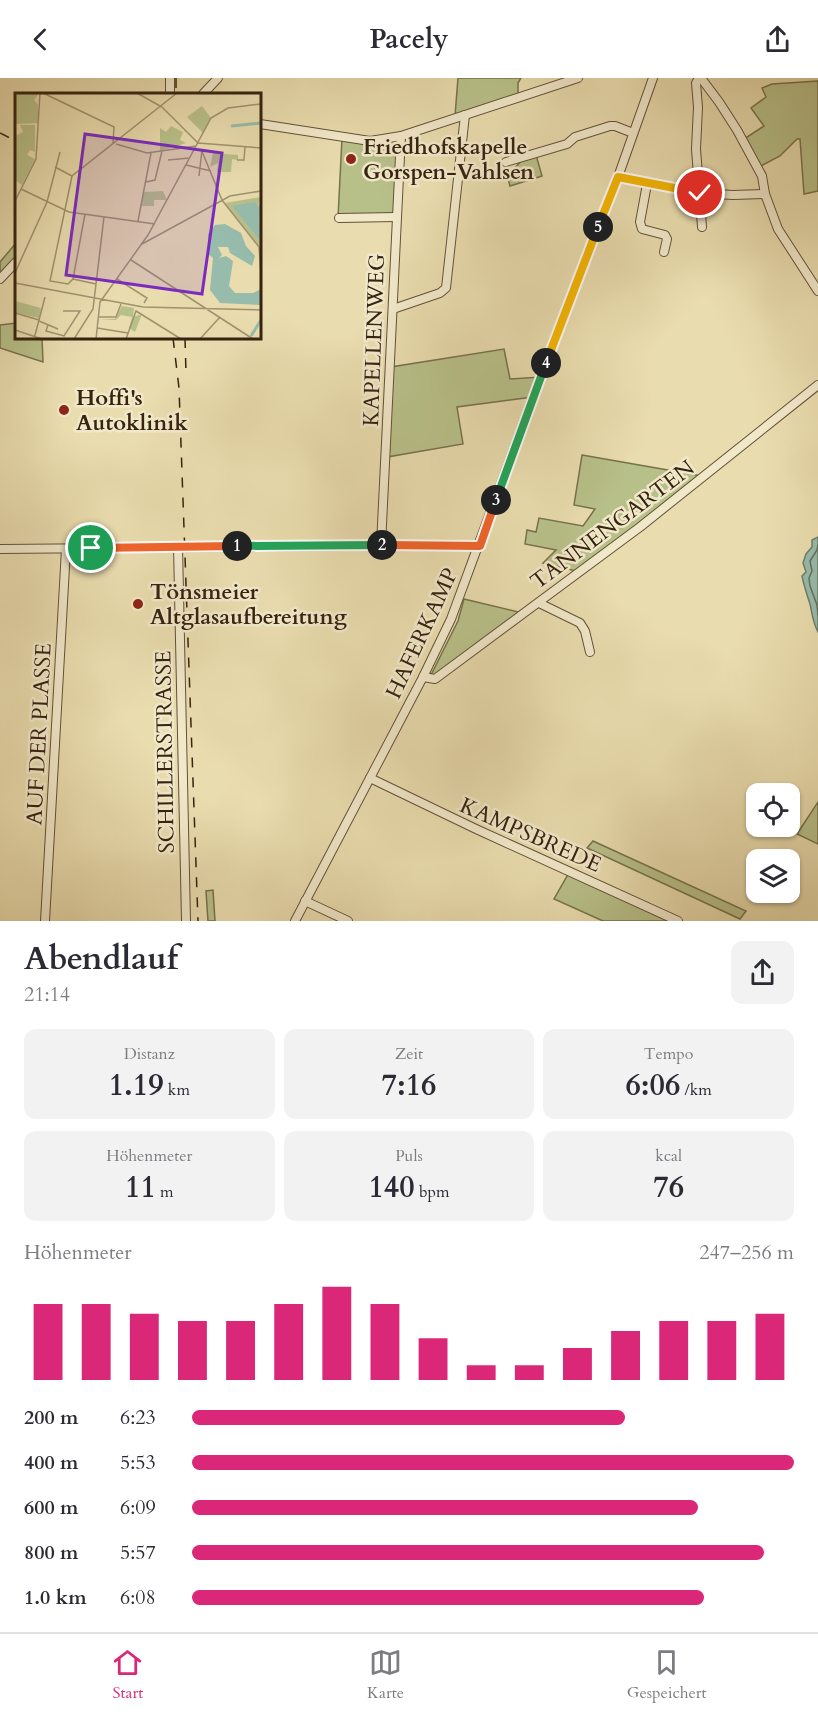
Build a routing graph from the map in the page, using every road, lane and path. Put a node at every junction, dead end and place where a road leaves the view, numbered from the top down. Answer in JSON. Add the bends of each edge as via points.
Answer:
{"nodes":[{"id":1,"x":218,"y":78,"type":"edge"},
{"id":2,"x":578,"y":78,"type":"edge"},
{"id":3,"x":652,"y":78,"type":"edge"},
{"id":4,"x":700,"y":78,"type":"edge"},
{"id":5,"x":204,"y":93,"type":"edge"},
{"id":6,"x":465,"y":115,"type":"junction"},
{"id":7,"x":261,"y":124,"type":"edge"},
{"id":8,"x":633,"y":133,"type":"junction"},
{"id":9,"x":401,"y":136,"type":"junction"},
{"id":10,"x":506,"y":162,"type":"dead end"},
{"id":11,"x":618,"y":177,"type":"junction"},
{"id":12,"x":647,"y":184,"type":"junction"},
{"id":13,"x":700,"y":193,"type":"junction"},
{"id":14,"x":765,"y":194,"type":"junction"},
{"id":15,"x":339,"y":218,"type":"dead end"},
{"id":16,"x":396,"y":218,"type":"junction"},
{"id":17,"x":702,"y":227,"type":"dead end"},
{"id":18,"x":664,"y":252,"type":"dead end"},
{"id":19,"x":15,"y":263,"type":"edge"},
{"id":20,"x":0,"y":279,"type":"edge"},
{"id":21,"x":818,"y":291,"type":"edge"},
{"id":22,"x":393,"y":309,"type":"junction"},
{"id":23,"x":818,"y":385,"type":"edge"},
{"id":24,"x":381,"y":545,"type":"junction"},
{"id":25,"x":178,"y":546,"type":"junction"},
{"id":26,"x":480,"y":546,"type":"junction"},
{"id":27,"x":0,"y":549,"type":"edge"},
{"id":28,"x":66,"y":549,"type":"junction"},
{"id":29,"x":538,"y":603,"type":"junction"},
{"id":30,"x":590,"y":652,"type":"dead end"},
{"id":31,"x":423,"y":677,"type":"junction"},
{"id":32,"x":370,"y":778,"type":"junction"},
{"id":33,"x":305,"y":901,"type":"junction"},
{"id":34,"x":45,"y":921,"type":"edge"},
{"id":35,"x":186,"y":921,"type":"edge"},
{"id":36,"x":295,"y":921,"type":"edge"},
{"id":37,"x":348,"y":921,"type":"edge"},
{"id":38,"x":678,"y":921,"type":"edge"}],
"edges":[{"from":1,"to":5,"type":"street"},
{"from":2,"to":6,"type":"street"},
{"from":3,"to":8,"type":"street","name":"HAFERKAMP"},
{"from":4,"to":13,"type":"street","via":[[696,83]]},
{"from":4,"to":14,"type":"street","via":[[737,130],[762,176]]},
{"from":6,"to":9,"type":"street"},
{"from":6,"to":22,"type":"street","via":[[446,288],[441,294]]},
{"from":7,"to":9,"type":"street","via":[[370,141]]},
{"from":8,"to":10,"type":"street","via":[[610,126]]},
{"from":8,"to":11,"type":"street","name":"HAFERKAMP"},
{"from":9,"to":16,"type":"street","name":"KAPELLENWEG"},
{"from":11,"to":12,"type":"street"},
{"from":11,"to":26,"type":"street","name":"HAFERKAMP"},
{"from":12,"to":13,"type":"street"},
{"from":12,"to":18,"type":"street","via":[[640,222],[642,229],[665,235]]},
{"from":13,"to":14,"type":"street"},
{"from":13,"to":17,"type":"street"},
{"from":14,"to":21,"type":"street","via":[[778,230]]},
{"from":15,"to":16,"type":"street"},
{"from":16,"to":22,"type":"street","name":"KAPELLENWEG"},
{"from":19,"to":20,"type":"street"},
{"from":22,"to":24,"type":"street","name":"KAPELLENWEG"},
{"from":23,"to":29,"type":"street","name":"TANNENGARTEN"},
{"from":24,"to":25,"type":"street"},
{"from":24,"to":26,"type":"street"},
{"from":25,"to":28,"type":"street"},
{"from":25,"to":35,"type":"street","name":"SCHILLERSTRASSE"},
{"from":26,"to":31,"type":"street","name":"HAFERKAMP"},
{"from":27,"to":28,"type":"street"},
{"from":28,"to":34,"type":"street","name":"AUF DER PLASSE"},
{"from":29,"to":30,"type":"street","via":[[580,623]]},
{"from":29,"to":31,"type":"street","name":"TANNENGARTEN","via":[[435,679]]},
{"from":31,"to":32,"type":"street","name":"HAFERKAMP"},
{"from":32,"to":33,"type":"street","name":"HAFERKAMP"},
{"from":32,"to":38,"type":"street","name":"KAMPSBREDE"},
{"from":33,"to":36,"type":"street","name":"HAFERKAMP"},
{"from":33,"to":37,"type":"street"}]}
